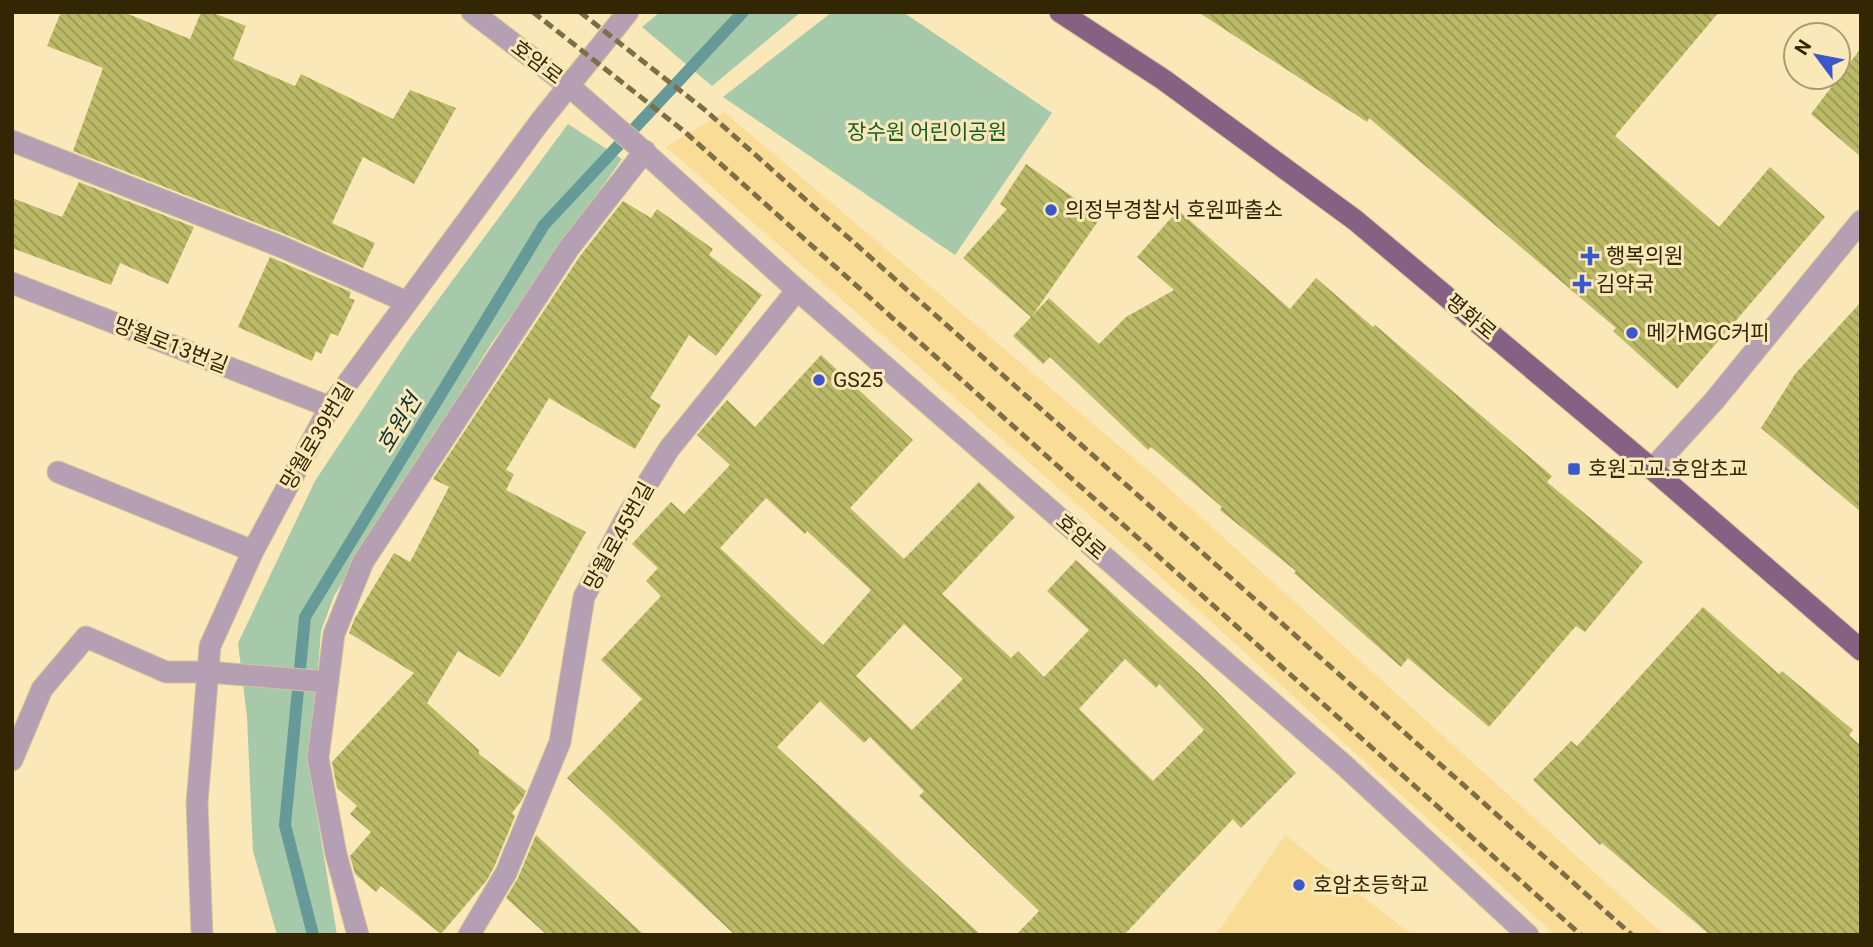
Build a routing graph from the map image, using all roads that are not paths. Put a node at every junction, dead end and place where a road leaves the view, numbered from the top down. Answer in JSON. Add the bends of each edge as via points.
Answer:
{"nodes":[{"id":1,"x":472,"y":12,"type":"edge"},
{"id":2,"x":628,"y":12,"type":"edge"},
{"id":3,"x":1060,"y":12,"type":"edge"},
{"id":4,"x":569,"y":86,"type":"junction"},
{"id":5,"x":12,"y":141,"type":"edge"},
{"id":6,"x":639,"y":146,"type":"junction"},
{"id":7,"x":1861,"y":221,"type":"edge"},
{"id":8,"x":12,"y":283,"type":"edge"},
{"id":9,"x":797,"y":290,"type":"junction"},
{"id":10,"x":407,"y":302,"type":"junction"},
{"id":11,"x":330,"y":407,"type":"junction"},
{"id":12,"x":1653,"y":469,"type":"junction"},
{"id":13,"x":58,"y":472,"type":"dead end"},
{"id":14,"x":253,"y":551,"type":"junction"},
{"id":15,"x":1861,"y":650,"type":"edge"},
{"id":16,"x":208,"y":672,"type":"junction"},
{"id":17,"x":328,"y":682,"type":"junction"},
{"id":18,"x":12,"y":760,"type":"edge"},
{"id":19,"x":202,"y":935,"type":"edge"},
{"id":20,"x":358,"y":935,"type":"edge"},
{"id":21,"x":469,"y":935,"type":"edge"},
{"id":22,"x":1528,"y":935,"type":"edge"}],
"edges":[{"from":1,"to":4,"type":"street","name":"호암로"},
{"from":2,"to":4,"type":"street","name":"망월로39번길"},
{"from":3,"to":12,"type":"main road","name":"평화로","via":[[1164,80],[1355,220]]},
{"from":4,"to":6,"type":"street","name":"호암로"},
{"from":4,"to":10,"type":"street","name":"망월로39번길"},
{"from":5,"to":10,"type":"street","via":[[282,247]]},
{"from":6,"to":9,"type":"street","name":"호암로"},
{"from":6,"to":17,"type":"street","via":[[363,562],[334,634]]},
{"from":7,"to":12,"type":"street"},
{"from":8,"to":11,"type":"street","name":"망월로13번길"},
{"from":9,"to":21,"type":"street","name":"망월로45번길","via":[[669,449],[584,597],[560,743],[506,873]]},
{"from":9,"to":22,"type":"street","name":"호암로","via":[[1345,766]]},
{"from":10,"to":11,"type":"street","name":"망월로39번길"},
{"from":11,"to":14,"type":"street","name":"망월로39번길"},
{"from":12,"to":15,"type":"main road","name":"평화로"},
{"from":13,"to":14,"type":"street"},
{"from":14,"to":16,"type":"street","name":"망월로39번길","via":[[210,646]]},
{"from":16,"to":17,"type":"street"},
{"from":16,"to":18,"type":"street","via":[[166,672],[86,637],[42,689]]},
{"from":16,"to":19,"type":"street","name":"망월로39번길","via":[[197,803]]},
{"from":17,"to":20,"type":"street","via":[[318,758],[336,854]]}]}
